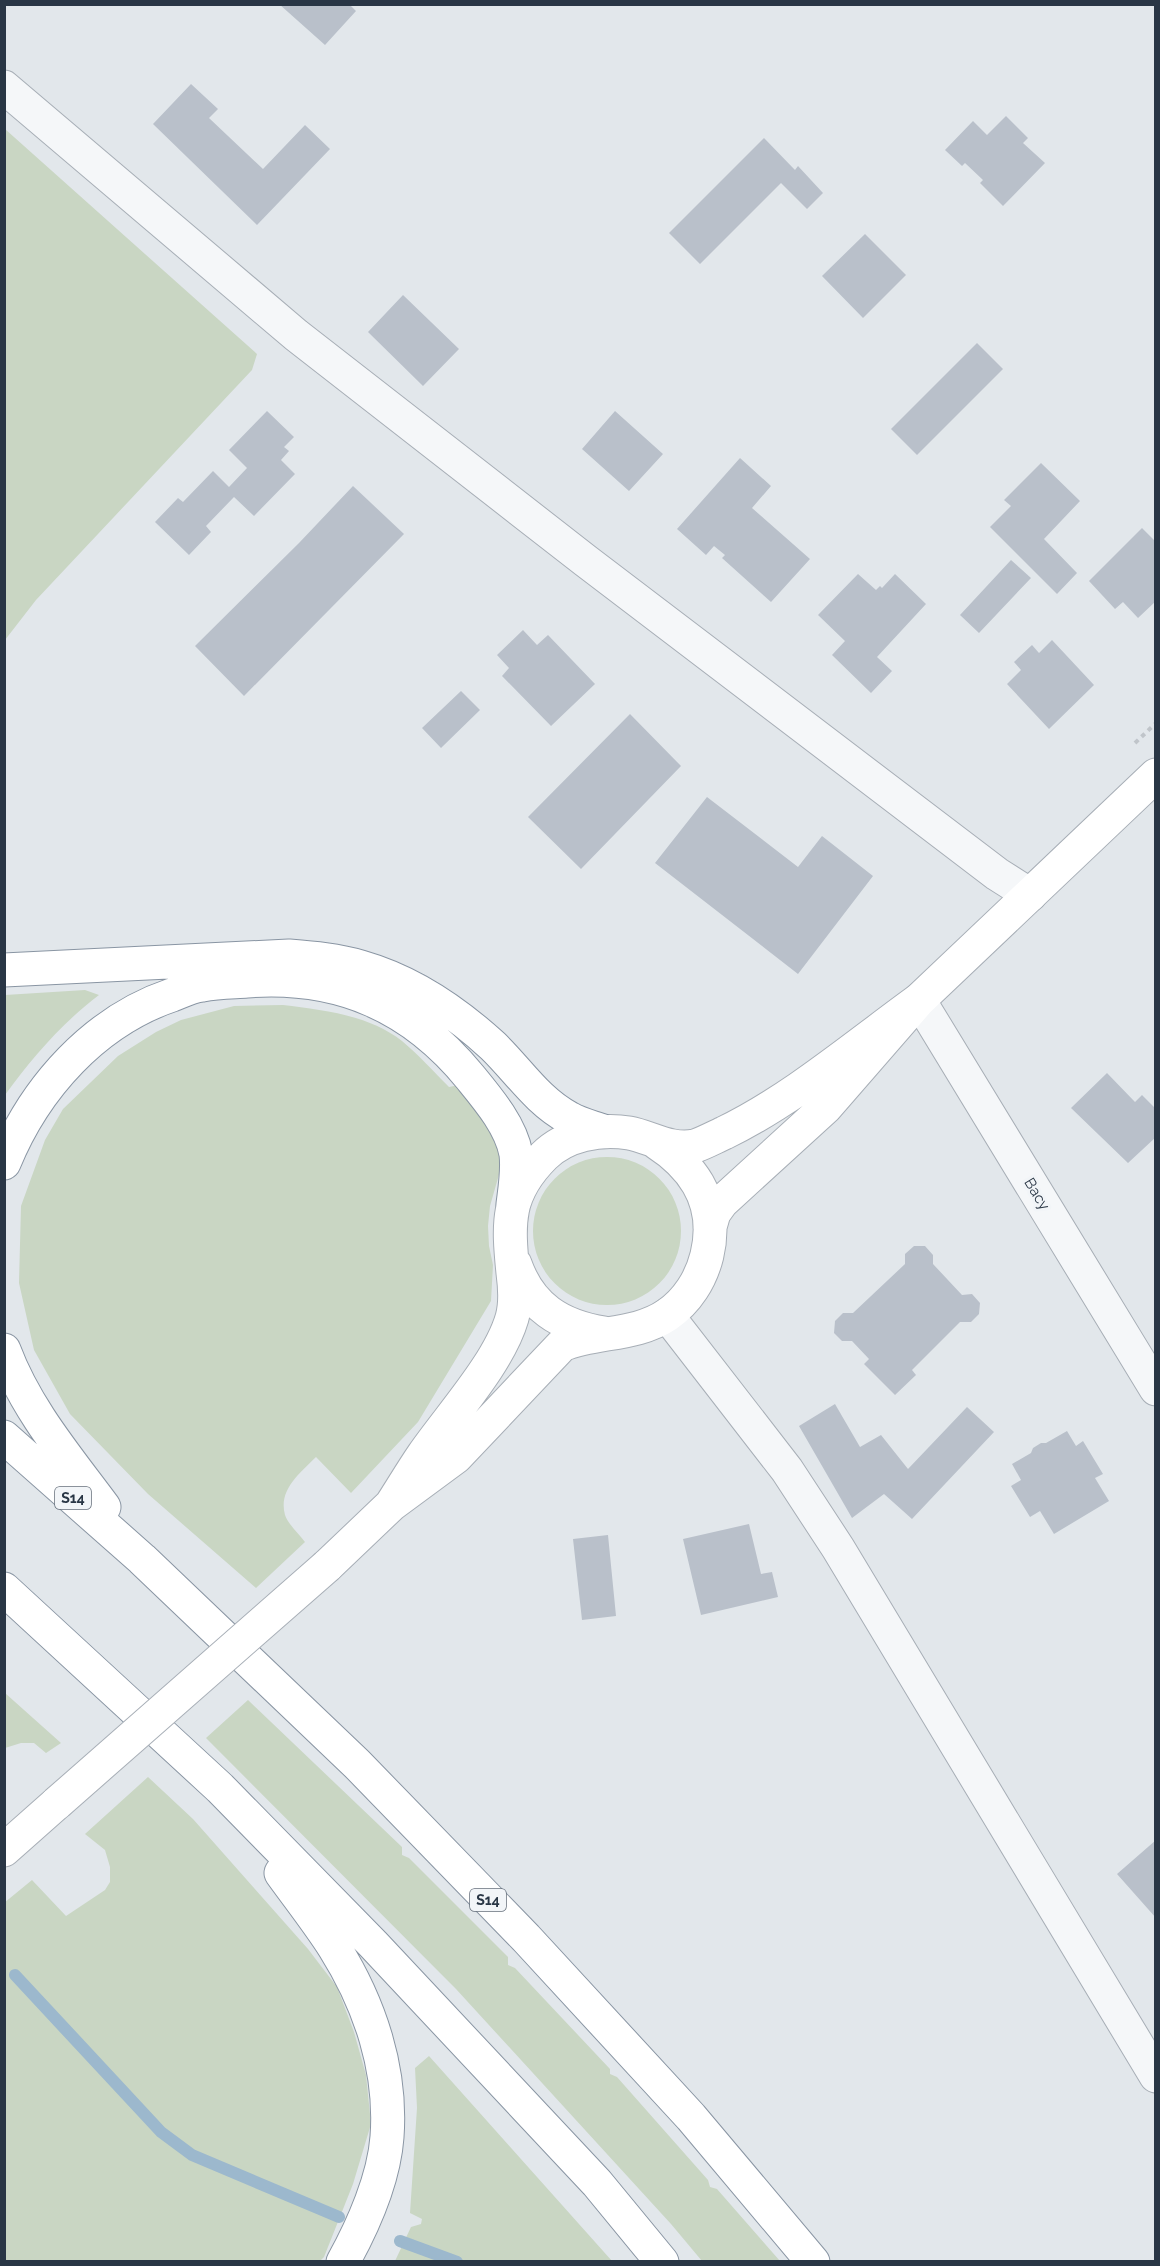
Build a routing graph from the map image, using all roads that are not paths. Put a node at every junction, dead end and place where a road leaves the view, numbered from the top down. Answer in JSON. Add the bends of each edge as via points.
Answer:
{"nodes":[{"id":1,"x":4,"y":87,"type":"edge"},
{"id":2,"x":1155,"y":775,"type":"edge"},
{"id":3,"x":1030,"y":895,"type":"junction"},
{"id":4,"x":4,"y":970,"type":"edge"},
{"id":5,"x":919,"y":1000,"type":"junction"},
{"id":6,"x":603,"y":1131,"type":"junction"},
{"id":7,"x":657,"y":1143,"type":"junction"},
{"id":8,"x":4,"y":1163,"type":"edge"},
{"id":9,"x":513,"y":1204,"type":"junction"},
{"id":10,"x":710,"y":1227,"type":"junction"},
{"id":11,"x":511,"y":1254,"type":"junction"},
{"id":12,"x":667,"y":1316,"type":"junction"},
{"id":13,"x":607,"y":1333,"type":"junction"},
{"id":14,"x":4,"y":1350,"type":"edge"},
{"id":15,"x":1155,"y":1389,"type":"edge"},
{"id":16,"x":4,"y":1437,"type":"edge"},
{"id":17,"x":391,"y":1505,"type":"junction"},
{"id":18,"x":142,"y":1559,"type":"junction"},
{"id":19,"x":4,"y":1589,"type":"edge"},
{"id":20,"x":229,"y":1798,"type":"junction"},
{"id":21,"x":4,"y":1850,"type":"edge"},
{"id":22,"x":1155,"y":2076,"type":"edge"},
{"id":23,"x":343,"y":2262,"type":"edge"},
{"id":24,"x":662,"y":2262,"type":"edge"},
{"id":25,"x":813,"y":2262,"type":"edge"}],
"edges":[{"from":1,"to":3,"type":"street","via":[[296,335],[586,561],[997,874]]},
{"from":2,"to":3,"type":"main road"},
{"from":3,"to":5,"type":"main road"},
{"from":4,"to":6,"type":"main road","via":[[289,956],[363,967],[439,1003],[494,1047],[538,1096],[569,1118]]},
{"from":5,"to":7,"type":"main road","via":[[741,1125],[696,1146]]},
{"from":5,"to":10,"type":"main road","via":[[826,1107],[722,1202]]},
{"from":5,"to":15,"type":"street","name":"Bacy"},
{"from":6,"to":7,"type":"main road","via":[[630,1133]]},
{"from":6,"to":9,"type":"main road","via":[[572,1138],[546,1154],[525,1176]]},
{"from":7,"to":10,"type":"main road","via":[[674,1154],[700,1187]]},
{"from":8,"to":9,"type":"main road","via":[[38,1098],[64,1067],[124,1017],[153,1001],[201,985],[277,978],[328,985],[369,998],[424,1029],[483,1093],[512,1141],[516,1155]]},
{"from":9,"to":11,"type":"main road"},
{"from":10,"to":12,"type":"main road","via":[[708,1253],[700,1277]]},
{"from":11,"to":13,"type":"main road","via":[[520,1279],[543,1307],[581,1329]]},
{"from":11,"to":17,"type":"main road","via":[[515,1305],[512,1319],[469,1394]]},
{"from":12,"to":13,"type":"main road","via":[[639,1329]]},
{"from":12,"to":22,"type":"street","via":[[787,1470],[838,1548]]},
{"from":13,"to":17,"type":"main road","via":[[562,1345],[456,1457]]},
{"from":14,"to":18,"type":"main road","via":[[31,1408]]},
{"from":16,"to":18,"type":"main road","number":"S14"},
{"from":17,"to":21,"type":"main road","bridge":true},
{"from":18,"to":25,"type":"main road","number":"S14","via":[[357,1764],[518,1930],[691,2117]]},
{"from":19,"to":20,"type":"main road"},
{"from":20,"to":23,"type":"main road","via":[[334,1948],[360,1995],[378,2040],[386,2088],[387,2139],[376,2187]]},
{"from":20,"to":24,"type":"main road","via":[[373,1944],[597,2183]]}]}
